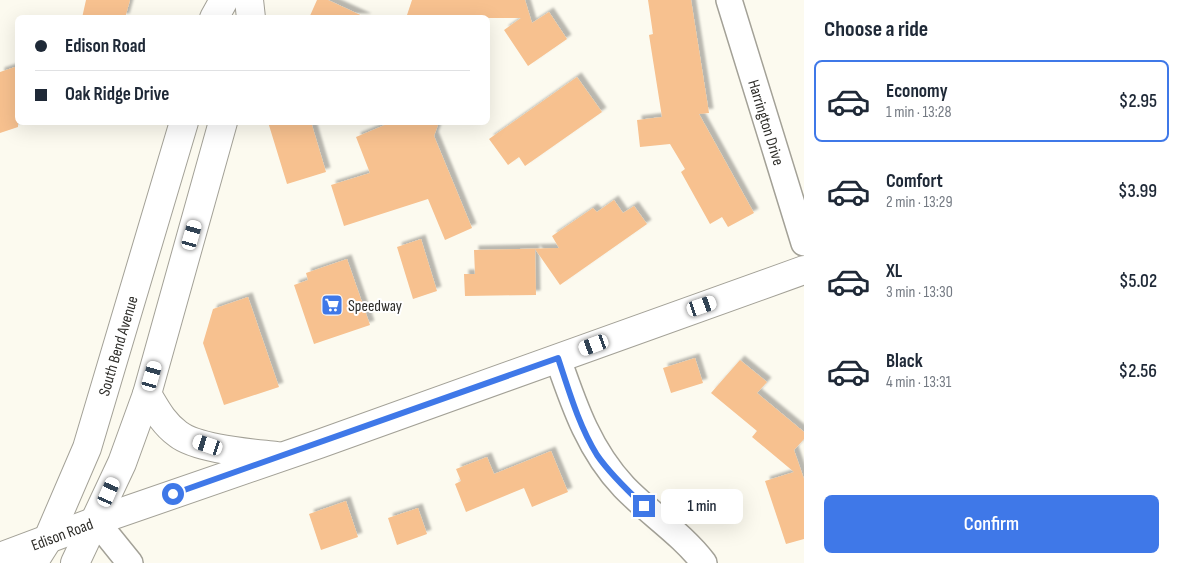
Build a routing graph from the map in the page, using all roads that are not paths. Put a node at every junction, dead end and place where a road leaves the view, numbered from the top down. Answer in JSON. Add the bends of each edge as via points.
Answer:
{"nodes":[{"id":1,"x":224,"y":0,"type":"edge"},
{"id":2,"x":249,"y":0,"type":"edge"},
{"id":3,"x":729,"y":0,"type":"edge"},
{"id":4,"x":216,"y":15,"type":"edge"},
{"id":5,"x":251,"y":15,"type":"edge"},
{"id":6,"x":183,"y":125,"type":"edge"},
{"id":7,"x":222,"y":125,"type":"edge"},
{"id":8,"x":804,"y":243,"type":"edge"},
{"id":9,"x":804,"y":270,"type":"edge"},
{"id":10,"x":558,"y":358,"type":"junction"},
{"id":11,"x":147,"y":394,"type":"junction"},
{"id":12,"x":282,"y":456,"type":"junction"},
{"id":13,"x":96,"y":521,"type":"junction"},
{"id":14,"x":40,"y":552,"type":"edge"},
{"id":15,"x":0,"y":557,"type":"edge"},
{"id":16,"x":75,"y":563,"type":"edge"},
{"id":17,"x":130,"y":563,"type":"edge"},
{"id":18,"x":704,"y":563,"type":"edge"}],
"edges":[{"from":1,"to":4,"type":"main road"},
{"from":2,"to":5,"type":"main road"},
{"from":3,"to":8,"type":"street","name":"Harrington Drive"},
{"from":6,"to":14,"type":"main road","name":"South Bend Avenue","via":[[93,430]]},
{"from":7,"to":11,"type":"main road"},
{"from":9,"to":10,"type":"main road","name":"Edison Road"},
{"from":10,"to":12,"type":"main road","name":"Edison Road"},
{"from":10,"to":18,"type":"street","via":[[579,419],[598,455],[623,486]]},
{"from":11,"to":12,"type":"main road","via":[[159,415],[180,435],[222,449]]},
{"from":11,"to":13,"type":"main road","via":[[122,463]]},
{"from":12,"to":13,"type":"main road","name":"Edison Road"},
{"from":13,"to":14,"type":"main road","name":"Edison Road"},
{"from":13,"to":16,"type":"main road"},
{"from":13,"to":17,"type":"street"},
{"from":14,"to":15,"type":"main road","name":"Edison Road"}]}
